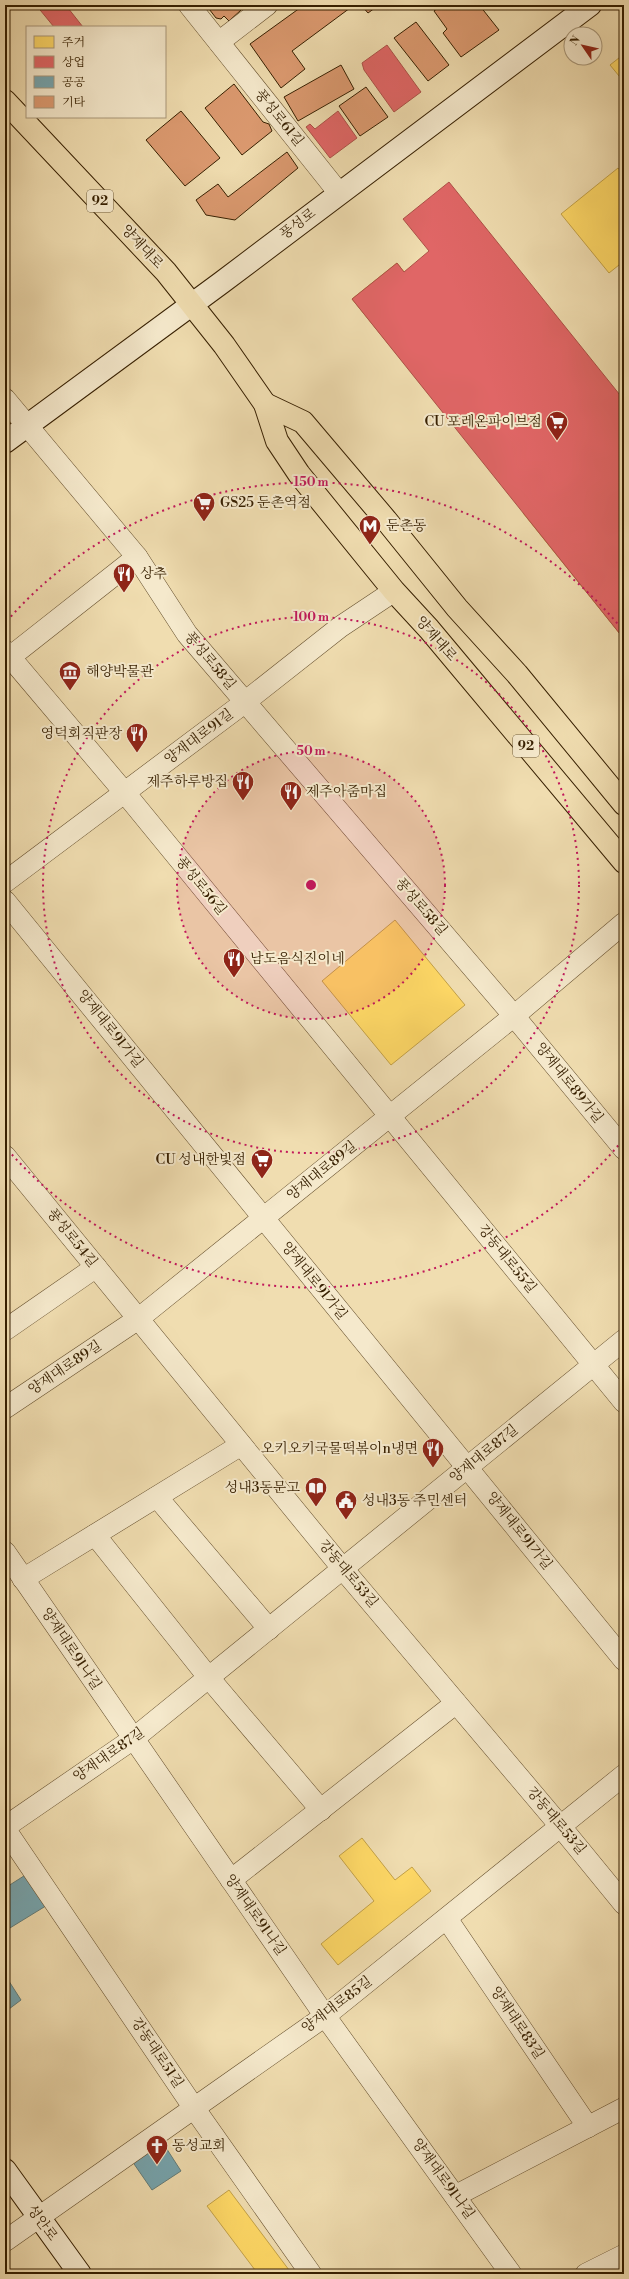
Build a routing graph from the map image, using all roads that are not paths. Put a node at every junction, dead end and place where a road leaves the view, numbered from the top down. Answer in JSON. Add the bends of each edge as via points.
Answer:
{"nodes":[{"id":1,"x":189,"y":5,"type":"edge"},
{"id":2,"x":267,"y":5,"type":"edge"},
{"id":3,"x":587,"y":6,"type":"edge"},
{"id":4,"x":219,"y":42,"type":"junction"},
{"id":5,"x":5,"y":101,"type":"edge"},
{"id":6,"x":339,"y":193,"type":"junction"},
{"id":7,"x":190,"y":305,"type":"junction"},
{"id":8,"x":5,"y":399,"type":"edge"},
{"id":9,"x":265,"y":404,"type":"junction"},
{"id":10,"x":27,"y":425,"type":"junction"},
{"id":11,"x":5,"y":442,"type":"edge"},
{"id":12,"x":137,"y":557,"type":"junction"},
{"id":13,"x":394,"y":591,"type":"junction"},
{"id":14,"x":7,"y":656,"type":"edge"},
{"id":15,"x":245,"y":702,"type":"junction"},
{"id":16,"x":125,"y":793,"type":"junction"},
{"id":17,"x":624,"y":804,"type":"edge"},
{"id":18,"x":624,"y":862,"type":"edge"},
{"id":19,"x":5,"y":882,"type":"edge"},
{"id":20,"x":5,"y":901,"type":"edge"},
{"id":21,"x":624,"y":923,"type":"edge"},
{"id":22,"x":514,"y":1016,"type":"junction"},
{"id":23,"x":390,"y":1116,"type":"junction"},
{"id":24,"x":624,"y":1149,"type":"edge"},
{"id":25,"x":5,"y":1156,"type":"edge"},
{"id":26,"x":263,"y":1218,"type":"junction"},
{"id":27,"x":96,"y":1267,"type":"junction"},
{"id":28,"x":138,"y":1319,"type":"junction"},
{"id":29,"x":5,"y":1330,"type":"edge"},
{"id":30,"x":624,"y":1340,"type":"edge"},
{"id":31,"x":593,"y":1365,"type":"junction"},
{"id":32,"x":624,"y":1402,"type":"edge"},
{"id":33,"x":7,"y":1404,"type":"edge"},
{"id":34,"x":241,"y":1445,"type":"junction"},
{"id":35,"x":468,"y":1468,"type":"junction"},
{"id":36,"x":157,"y":1497,"type":"junction"},
{"id":37,"x":95,"y":1535,"type":"junction"},
{"id":38,"x":5,"y":1552,"type":"edge"},
{"id":39,"x":343,"y":1569,"type":"junction"},
{"id":40,"x":23,"y":1579,"type":"junction"},
{"id":41,"x":269,"y":1630,"type":"junction"},
{"id":42,"x":624,"y":1660,"type":"edge"},
{"id":43,"x":209,"y":1678,"type":"junction"},
{"id":44,"x":456,"y":1702,"type":"junction"},
{"id":45,"x":133,"y":1740,"type":"junction"},
{"id":46,"x":624,"y":1775,"type":"edge"},
{"id":47,"x":321,"y":1810,"type":"junction"},
{"id":48,"x":561,"y":1826,"type":"junction"},
{"id":49,"x":5,"y":1828,"type":"edge"},
{"id":50,"x":231,"y":1880,"type":"junction"},
{"id":51,"x":624,"y":1904,"type":"edge"},
{"id":52,"x":446,"y":1918,"type":"junction"},
{"id":53,"x":325,"y":2016,"type":"junction"},
{"id":54,"x":194,"y":2108,"type":"junction"},
{"id":55,"x":624,"y":2108,"type":"edge"},
{"id":56,"x":588,"y":2127,"type":"junction"},
{"id":57,"x":5,"y":2170,"type":"edge"},
{"id":58,"x":455,"y":2196,"type":"junction"},
{"id":59,"x":37,"y":2217,"type":"junction"},
{"id":60,"x":5,"y":2240,"type":"edge"},
{"id":61,"x":624,"y":2254,"type":"edge"},
{"id":62,"x":80,"y":2274,"type":"edge"},
{"id":63,"x":311,"y":2274,"type":"edge"},
{"id":64,"x":511,"y":2274,"type":"edge"},
{"id":65,"x":586,"y":2274,"type":"edge"}],
"edges":[{"from":1,"to":4,"type":"street","name":"풍성로61길"},
{"from":2,"to":4,"type":"street"},
{"from":3,"to":6,"type":"main road","name":"풍성로"},
{"from":4,"to":6,"type":"street","name":"풍성로61길"},
{"from":5,"to":7,"type":"main road","name":"양재대로","number":"92","via":[[166,272]]},
{"from":6,"to":7,"type":"main road","name":"풍성로"},
{"from":7,"to":9,"type":"main road","name":"양재대로","number":"92","via":[[224,345]]},
{"from":7,"to":10,"type":"main road","name":"풍성로"},
{"from":8,"to":10,"type":"street","name":"풍성로58길"},
{"from":9,"to":13,"type":"main road","name":"양재대로","number":"92","via":[[277,442],[299,474]]},
{"from":9,"to":17,"type":"main road","name":"양재대로","number":"92","via":[[303,422]]},
{"from":10,"to":11,"type":"main road","name":"풍성로"},
{"from":10,"to":12,"type":"street","name":"풍성로58길"},
{"from":12,"to":14,"type":"street","name":"풍성로56길"},
{"from":12,"to":15,"type":"street","name":"풍성로58길","via":[[187,634]]},
{"from":13,"to":15,"type":"street","name":"양재대로91길","via":[[340,628]]},
{"from":13,"to":18,"type":"main road","name":"양재대로","number":"92","via":[[429,629]]},
{"from":14,"to":16,"type":"street","name":"풍성로56길"},
{"from":15,"to":16,"type":"street","name":"양재대로91길"},
{"from":15,"to":22,"type":"street","name":"풍성로58길"},
{"from":16,"to":19,"type":"street","name":"양재대로91길"},
{"from":16,"to":23,"type":"street","name":"풍성로56길"},
{"from":20,"to":26,"type":"street","name":"양재대로91가길"},
{"from":21,"to":22,"type":"street","name":"양재대로89길"},
{"from":22,"to":23,"type":"street","name":"양재대로89길"},
{"from":22,"to":24,"type":"street","name":"양재대로89가길"},
{"from":23,"to":26,"type":"street","name":"양재대로89길"},
{"from":23,"to":31,"type":"street","name":"강동대로55길"},
{"from":25,"to":27,"type":"street","name":"풍성로54길"},
{"from":26,"to":28,"type":"street","name":"양재대로89길"},
{"from":26,"to":35,"type":"street","name":"양재대로91가길"},
{"from":27,"to":28,"type":"street","name":"풍성로54길"},
{"from":27,"to":29,"type":"street"},
{"from":28,"to":33,"type":"street","name":"양재대로89길"},
{"from":28,"to":34,"type":"street","name":"강동대로53길"},
{"from":30,"to":31,"type":"street","name":"양재대로87길"},
{"from":31,"to":32,"type":"street","name":"강동대로55길"},
{"from":31,"to":35,"type":"street","name":"양재대로87길"},
{"from":34,"to":36,"type":"street"},
{"from":34,"to":39,"type":"street","name":"강동대로53길"},
{"from":35,"to":39,"type":"street","name":"양재대로87길"},
{"from":35,"to":42,"type":"street","name":"양재대로91가길"},
{"from":36,"to":37,"type":"street"},
{"from":36,"to":41,"type":"street"},
{"from":37,"to":40,"type":"street"},
{"from":37,"to":43,"type":"street"},
{"from":38,"to":40,"type":"street","name":"양재대로91나길"},
{"from":39,"to":41,"type":"street","name":"양재대로87길"},
{"from":39,"to":44,"type":"street","name":"강동대로53길"},
{"from":40,"to":45,"type":"street","name":"양재대로91나길"},
{"from":41,"to":43,"type":"street","name":"양재대로87길"},
{"from":43,"to":45,"type":"street","name":"양재대로87길"},
{"from":43,"to":47,"type":"street"},
{"from":44,"to":47,"type":"street"},
{"from":44,"to":48,"type":"street","name":"강동대로53길"},
{"from":45,"to":49,"type":"street","name":"양재대로87길"},
{"from":45,"to":50,"type":"street","name":"양재대로91나길"},
{"from":46,"to":48,"type":"street","name":"양재대로85길"},
{"from":47,"to":50,"type":"street"},
{"from":48,"to":51,"type":"street","name":"강동대로53길"},
{"from":48,"to":52,"type":"street","name":"양재대로85길"},
{"from":49,"to":54,"type":"street","name":"강동대로51길"},
{"from":50,"to":53,"type":"street","name":"양재대로91나길"},
{"from":52,"to":53,"type":"street","name":"양재대로85길"},
{"from":52,"to":56,"type":"street","name":"양재대로83길"},
{"from":53,"to":54,"type":"street","name":"양재대로85길"},
{"from":53,"to":58,"type":"street","name":"양재대로91나길"},
{"from":54,"to":59,"type":"street","name":"양재대로85길"},
{"from":54,"to":63,"type":"street","name":"강동대로51길"},
{"from":55,"to":56,"type":"street"},
{"from":56,"to":58,"type":"street"},
{"from":57,"to":59,"type":"main road","name":"성안로"},
{"from":58,"to":64,"type":"street","name":"양재대로91나길"},
{"from":59,"to":60,"type":"street","name":"양재대로85길"},
{"from":59,"to":62,"type":"main road","name":"성안로"},
{"from":61,"to":65,"type":"street"}]}
